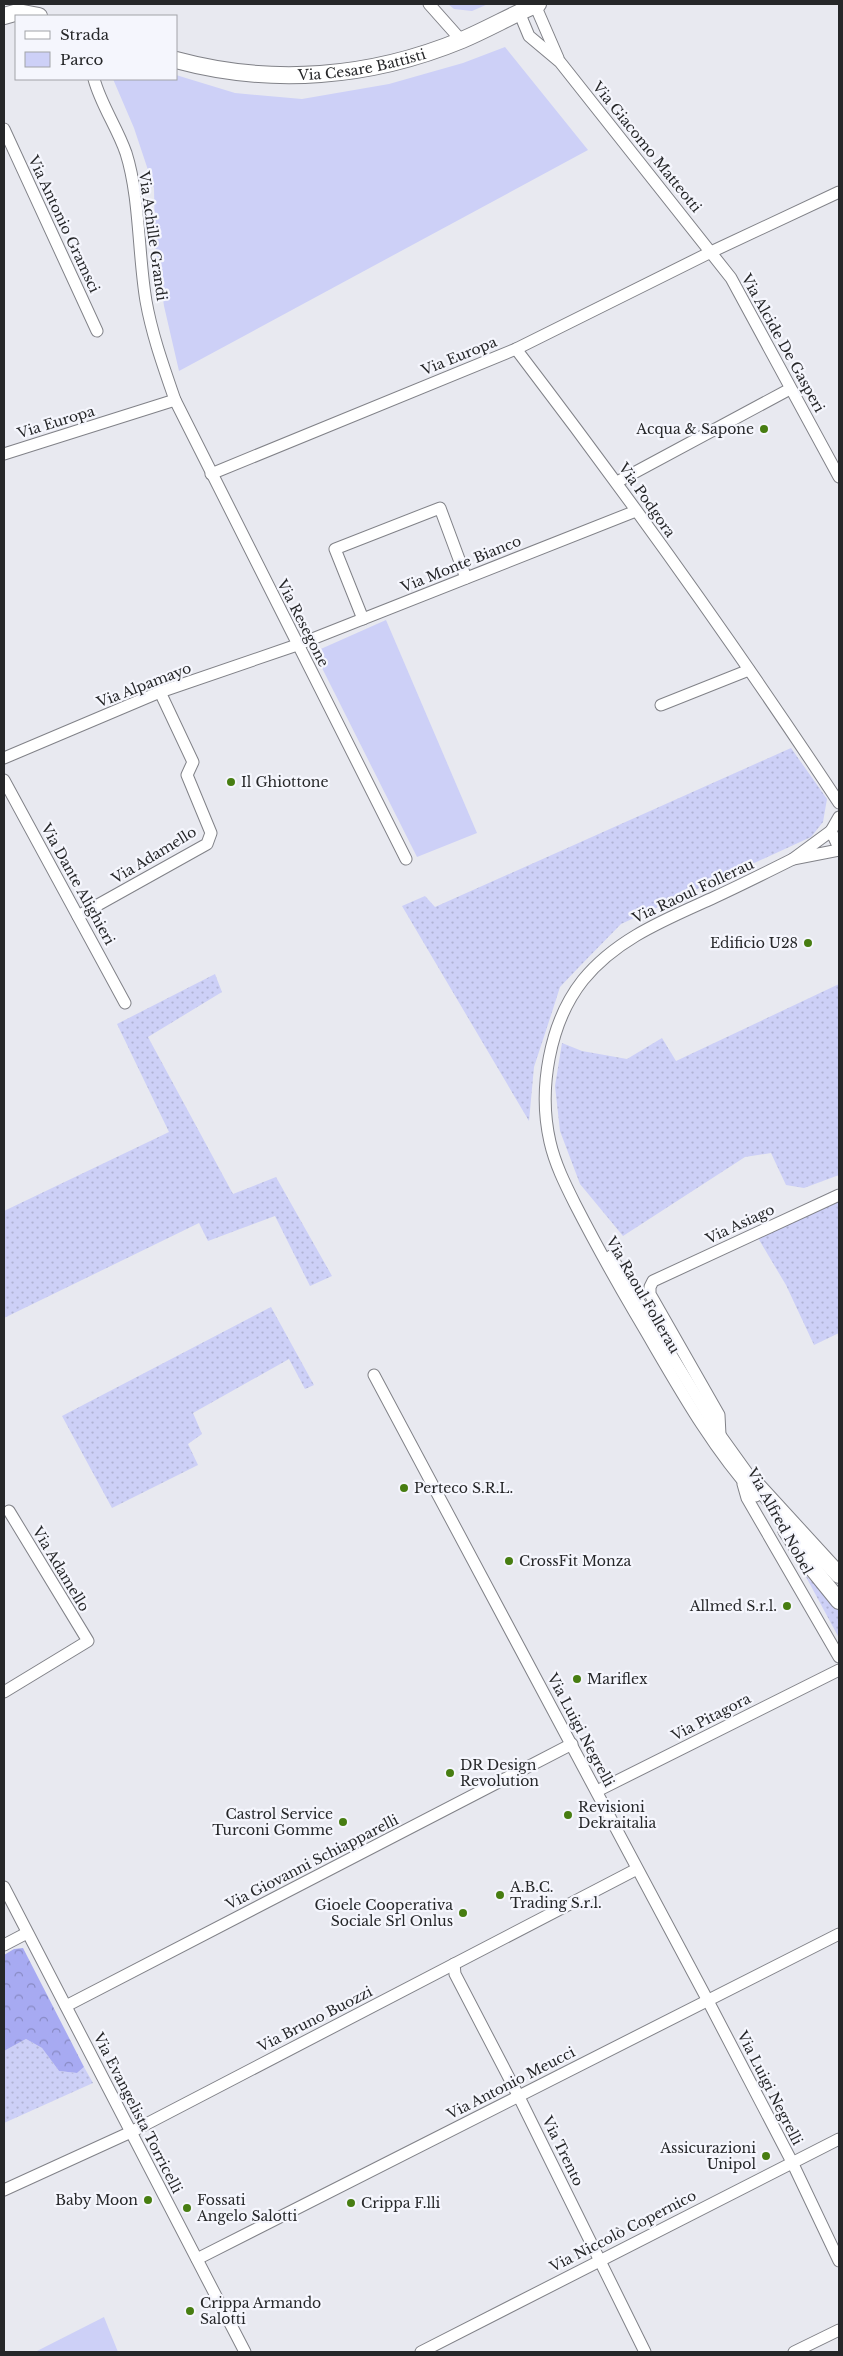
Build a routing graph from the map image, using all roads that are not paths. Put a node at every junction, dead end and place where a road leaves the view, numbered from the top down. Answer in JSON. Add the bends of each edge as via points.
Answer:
{"nodes":[{"id":1,"x":4,"y":4,"type":"edge"},
{"id":2,"x":429,"y":4,"type":"edge"},
{"id":3,"x":536,"y":4,"type":"edge"},
{"id":4,"x":519,"y":12,"type":"junction"},
{"id":5,"x":11,"y":14,"type":"edge"},
{"id":6,"x":25,"y":15,"type":"edge"},
{"id":7,"x":461,"y":40,"type":"junction"},
{"id":8,"x":178,"y":60,"type":"edge"},
{"id":9,"x":560,"y":62,"type":"junction"},
{"id":10,"x":94,"y":80,"type":"edge"},
{"id":11,"x":4,"y":128,"type":"edge"},
{"id":12,"x":839,"y":192,"type":"edge"},
{"id":13,"x":711,"y":252,"type":"junction"},
{"id":14,"x":97,"y":331,"type":"dead end"},
{"id":15,"x":516,"y":349,"type":"junction"},
{"id":16,"x":790,"y":388,"type":"junction"},
{"id":17,"x":175,"y":400,"type":"junction"},
{"id":18,"x":4,"y":454,"type":"edge"},
{"id":19,"x":211,"y":474,"type":"junction"},
{"id":20,"x":839,"y":477,"type":"edge"},
{"id":21,"x":617,"y":482,"type":"junction"},
{"id":22,"x":636,"y":511,"type":"junction"},
{"id":23,"x":466,"y":578,"type":"junction"},
{"id":24,"x":363,"y":619,"type":"junction"},
{"id":25,"x":297,"y":645,"type":"junction"},
{"id":26,"x":749,"y":670,"type":"junction"},
{"id":27,"x":160,"y":692,"type":"junction"},
{"id":28,"x":661,"y":706,"type":"dead end"},
{"id":29,"x":4,"y":758,"type":"edge"},
{"id":30,"x":4,"y":780,"type":"edge"},
{"id":31,"x":839,"y":803,"type":"edge"},
{"id":32,"x":839,"y":817,"type":"edge"},
{"id":33,"x":832,"y":830,"type":"junction"},
{"id":34,"x":839,"y":849,"type":"edge"},
{"id":35,"x":793,"y":859,"type":"junction"},
{"id":36,"x":406,"y":860,"type":"dead end"},
{"id":37,"x":78,"y":916,"type":"junction"},
{"id":38,"x":125,"y":1003,"type":"dead end"},
{"id":39,"x":839,"y":1195,"type":"edge"},
{"id":40,"x":653,"y":1281,"type":"joint"},
{"id":41,"x":374,"y":1375,"type":"dead end"},
{"id":42,"x":677,"y":1375,"type":"junction"},
{"id":43,"x":720,"y":1435,"type":"junction"},
{"id":44,"x":748,"y":1481,"type":"junction"},
{"id":45,"x":8,"y":1512,"type":"dead end"},
{"id":46,"x":785,"y":1528,"type":"junction"},
{"id":47,"x":839,"y":1557,"type":"edge"},
{"id":48,"x":839,"y":1576,"type":"edge"},
{"id":49,"x":839,"y":1602,"type":"edge"},
{"id":50,"x":839,"y":1657,"type":"edge"},
{"id":51,"x":839,"y":1670,"type":"edge"},
{"id":52,"x":4,"y":1692,"type":"edge"},
{"id":53,"x":572,"y":1744,"type":"junction"},
{"id":54,"x":597,"y":1791,"type":"junction"},
{"id":55,"x":637,"y":1869,"type":"junction"},
{"id":56,"x":4,"y":1887,"type":"edge"},
{"id":57,"x":27,"y":1933,"type":"junction"},
{"id":58,"x":839,"y":1934,"type":"edge"},
{"id":59,"x":4,"y":1945,"type":"edge"},
{"id":60,"x":454,"y":1964,"type":"junction"},
{"id":61,"x":707,"y":1999,"type":"junction"},
{"id":62,"x":66,"y":2006,"type":"junction"},
{"id":63,"x":519,"y":2096,"type":"junction"},
{"id":64,"x":131,"y":2132,"type":"junction"},
{"id":65,"x":839,"y":2139,"type":"edge"},
{"id":66,"x":792,"y":2162,"type":"junction"},
{"id":67,"x":4,"y":2190,"type":"edge"},
{"id":68,"x":197,"y":2259,"type":"junction"},
{"id":69,"x":600,"y":2259,"type":"junction"},
{"id":70,"x":839,"y":2261,"type":"edge"},
{"id":71,"x":839,"y":2330,"type":"edge"},
{"id":72,"x":245,"y":2352,"type":"edge"},
{"id":73,"x":421,"y":2352,"type":"edge"},
{"id":74,"x":645,"y":2352,"type":"edge"},
{"id":75,"x":794,"y":2352,"type":"edge"}],
"edges":[{"from":1,"to":5,"type":"main road"},
{"from":2,"to":7,"type":"street"},
{"from":3,"to":4,"type":"main road","name":"Via Cesare Battisti"},
{"from":3,"to":9,"type":"street","name":"Via Giacomo Matteotti"},
{"from":4,"to":7,"type":"main road","name":"Via Cesare Battisti"},
{"from":4,"to":9,"type":"street","name":"Via Giacomo Matteotti","via":[[529,36]]},
{"from":5,"to":6,"type":"main road"},
{"from":7,"to":8,"type":"main road","name":"Via Cesare Battisti","via":[[369,68],[301,76],[230,72]]},
{"from":9,"to":13,"type":"street","name":"Via Giacomo Matteotti"},
{"from":10,"to":17,"type":"street","name":"Via Achille Grandi","via":[[126,153],[146,302]]},
{"from":11,"to":14,"type":"street","name":"Via Antonio Gramsci"},
{"from":12,"to":13,"type":"street","name":"Via Europa"},
{"from":13,"to":15,"type":"street","name":"Via Europa"},
{"from":13,"to":16,"type":"street","name":"Via Alcide De Gasperi","via":[[731,278]]},
{"from":15,"to":19,"type":"street","name":"Via Europa"},
{"from":15,"to":21,"type":"street","name":"Via Podgora"},
{"from":16,"to":20,"type":"street","name":"Via Alcide De Gasperi"},
{"from":16,"to":21,"type":"street"},
{"from":17,"to":18,"type":"street","name":"Via Europa"},
{"from":17,"to":19,"type":"street","name":"Via Resegone"},
{"from":19,"to":25,"type":"street","name":"Via Resegone"},
{"from":21,"to":22,"type":"street","name":"Via Podgora"},
{"from":22,"to":23,"type":"street","name":"Via Monte Bianco"},
{"from":22,"to":26,"type":"street","name":"Via Podgora"},
{"from":23,"to":24,"type":"street","name":"Via Monte Bianco"},
{"from":23,"to":24,"type":"street","via":[[440,508],[335,548]]},
{"from":24,"to":25,"type":"street","name":"Via Monte Bianco"},
{"from":25,"to":27,"type":"street","name":"Via Alpamayo"},
{"from":25,"to":36,"type":"street","name":"Via Resegone"},
{"from":26,"to":28,"type":"street"},
{"from":26,"to":31,"type":"street","name":"Via Podgora"},
{"from":27,"to":29,"type":"street","name":"Via Alpamayo"},
{"from":27,"to":37,"type":"street","name":"Via Adamello","via":[[193,762],[186,775],[211,833],[207,844]]},
{"from":30,"to":37,"type":"street","name":"Via Dante Alighieri"},
{"from":32,"to":33,"type":"street"},
{"from":33,"to":34,"type":"street"},
{"from":33,"to":35,"type":"street","name":"Via Raoul Follerau"},
{"from":34,"to":35,"type":"street","name":"Via Raoul Follerau"},
{"from":35,"to":42,"type":"street","name":"Via Raoul Follerau","via":[[637,932],[602,960],[582,981],[569,1002],[557,1031],[546,1075],[554,1158],[621,1289]]},
{"from":37,"to":38,"type":"street","name":"Via Dante Alighieri"},
{"from":39,"to":40,"type":"street","name":"Via Asiago"},
{"from":40,"to":43,"type":"street","name":"Via Alfred Nobel","via":[[650,1294],[720,1415]]},
{"from":41,"to":53,"type":"street","name":"Via Luigi Negrelli"},
{"from":42,"to":43,"type":"street","name":"Via Alfred Nobel"},
{"from":42,"to":44,"type":"street","name":"Via Alfred Nobel","via":[[720,1452]]},
{"from":43,"to":44,"type":"street","name":"Via Alfred Nobel"},
{"from":44,"to":46,"type":"street"},
{"from":44,"to":47,"type":"main road","via":[[770,1493]]},
{"from":44,"to":48,"type":"main road"},
{"from":44,"to":50,"type":"street","name":"Via Alfred Nobel","via":[[747,1498]]},
{"from":45,"to":52,"type":"street","name":"Via Adamello","via":[[88,1641]]},
{"from":46,"to":48,"type":"main road"},
{"from":46,"to":49,"type":"main road"},
{"from":51,"to":54,"type":"street","name":"Via Pitagora"},
{"from":53,"to":54,"type":"street","name":"Via Luigi Negrelli"},
{"from":53,"to":62,"type":"street","name":"Via Giovanni Schiapparelli"},
{"from":54,"to":55,"type":"street","name":"Via Luigi Negrelli"},
{"from":55,"to":60,"type":"street","name":"Via Bruno Buozzi"},
{"from":55,"to":61,"type":"street","name":"Via Luigi Negrelli"},
{"from":56,"to":57,"type":"street","name":"Via Evangelista Torricelli"},
{"from":57,"to":59,"type":"street"},
{"from":57,"to":62,"type":"street","name":"Via Evangelista Torricelli"},
{"from":58,"to":61,"type":"street","name":"Via Antonio Meucci"},
{"from":60,"to":63,"type":"street","name":"Via Trento","via":[[455,1974]]},
{"from":60,"to":64,"type":"street","name":"Via Bruno Buozzi"},
{"from":61,"to":63,"type":"street","name":"Via Antonio Meucci"},
{"from":61,"to":66,"type":"street","name":"Via Luigi Negrelli"},
{"from":62,"to":64,"type":"street","name":"Via Evangelista Torricelli"},
{"from":63,"to":68,"type":"street","name":"Via Antonio Meucci"},
{"from":63,"to":69,"type":"street","name":"Via Trento"},
{"from":64,"to":67,"type":"street","name":"Via Bruno Buozzi"},
{"from":64,"to":68,"type":"street","name":"Via Evangelista Torricelli"},
{"from":65,"to":66,"type":"street","name":"Via Niccolò Copernico"},
{"from":66,"to":69,"type":"street","name":"Via Niccolò Copernico"},
{"from":66,"to":70,"type":"street","name":"Via Luigi Negrelli"},
{"from":68,"to":72,"type":"street","name":"Via Evangelista Torricelli"},
{"from":69,"to":73,"type":"street","name":"Via Niccolò Copernico"},
{"from":69,"to":74,"type":"street","name":"Via Trento"},
{"from":71,"to":75,"type":"street"}]}
